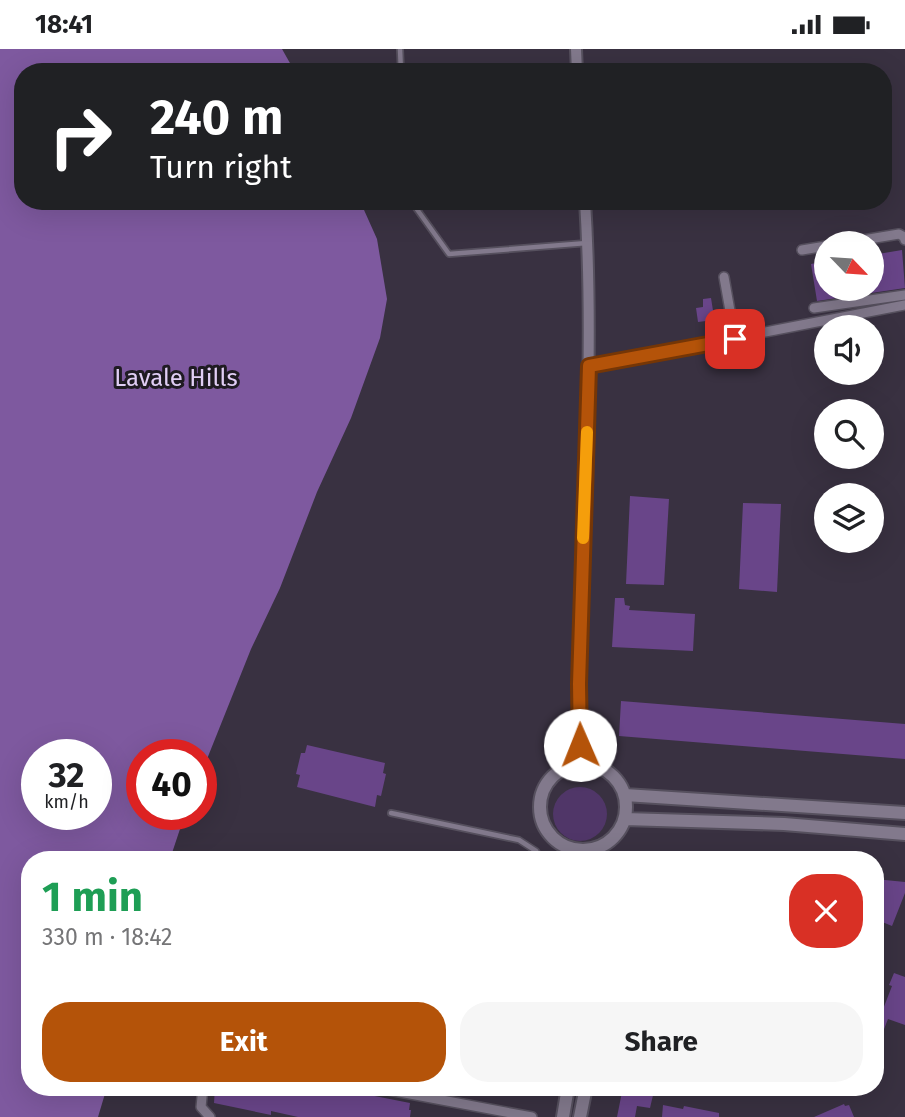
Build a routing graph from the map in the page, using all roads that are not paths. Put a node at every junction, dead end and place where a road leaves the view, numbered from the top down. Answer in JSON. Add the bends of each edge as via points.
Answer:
{"nodes":[{"id":1,"x":417,"y":210,"type":"edge"},
{"id":2,"x":586,"y":210,"type":"edge"},
{"id":3,"x":884,"y":237,"type":"edge"},
{"id":4,"x":905,"y":240,"type":"edge"},
{"id":5,"x":588,"y":243,"type":"junction"},
{"id":6,"x":814,"y":248,"type":"edge"},
{"id":7,"x":802,"y":250,"type":"dead end"},
{"id":8,"x":724,"y":277,"type":"dead end"},
{"id":9,"x":905,"y":295,"type":"edge"},
{"id":10,"x":884,"y":298,"type":"edge"},
{"id":11,"x":856,"y":301,"type":"joint"},
{"id":12,"x":905,"y":305,"type":"edge"},
{"id":13,"x":814,"y":308,"type":"dead end"},
{"id":14,"x":858,"y":315,"type":"joint"},
{"id":15,"x":814,"y":324,"type":"edge"},
{"id":16,"x":735,"y":339,"type":"junction"},
{"id":17,"x":589,"y":366,"type":"junction"},
{"id":18,"x":581,"y":764,"type":"junction"},
{"id":19,"x":625,"y":795,"type":"junction"},
{"id":20,"x":391,"y":813,"type":"dead end"},
{"id":21,"x":905,"y":813,"type":"edge"},
{"id":22,"x":625,"y":819,"type":"junction"},
{"id":23,"x":905,"y":834,"type":"edge"},
{"id":24,"x":536,"y":851,"type":"edge"},
{"id":25,"x":573,"y":851,"type":"edge"},
{"id":26,"x":601,"y":851,"type":"edge"},
{"id":27,"x":202,"y":1096,"type":"edge"},
{"id":28,"x":421,"y":1096,"type":"edge"},
{"id":29,"x":566,"y":1096,"type":"edge"},
{"id":30,"x":584,"y":1096,"type":"edge"},
{"id":31,"x":210,"y":1117,"type":"edge"},
{"id":32,"x":533,"y":1117,"type":"edge"},
{"id":33,"x":563,"y":1117,"type":"edge"},
{"id":34,"x":580,"y":1117,"type":"edge"}],
"edges":[{"from":1,"to":5,"type":"lane","via":[[454,255]]},
{"from":2,"to":5,"type":"street"},
{"from":3,"to":4,"type":"street","via":[[900,234]]},
{"from":5,"to":17,"type":"street"},
{"from":6,"to":7,"type":"street"},
{"from":8,"to":16,"type":"street"},
{"from":9,"to":10,"type":"street"},
{"from":11,"to":13,"type":"street"},
{"from":11,"to":14,"type":"street"},
{"from":12,"to":14,"type":"street"},
{"from":15,"to":16,"type":"street"},
{"from":16,"to":17,"type":"street"},
{"from":17,"to":18,"type":"street","via":[[579,684]]},
{"from":18,"to":19,"type":"main road","via":[[608,771]]},
{"from":18,"to":25,"type":"main road","via":[[554,775],[541,800],[545,829]]},
{"from":19,"to":21,"type":"main road"},
{"from":19,"to":22,"type":"main road"},
{"from":20,"to":24,"type":"lane","via":[[519,840]]},
{"from":22,"to":23,"type":"main road","via":[[784,824]]},
{"from":22,"to":26,"type":"main road"},
{"from":27,"to":31,"type":"street","via":[[201,1107]]},
{"from":28,"to":32,"type":"street"},
{"from":29,"to":33,"type":"main road"},
{"from":30,"to":34,"type":"main road"}]}
